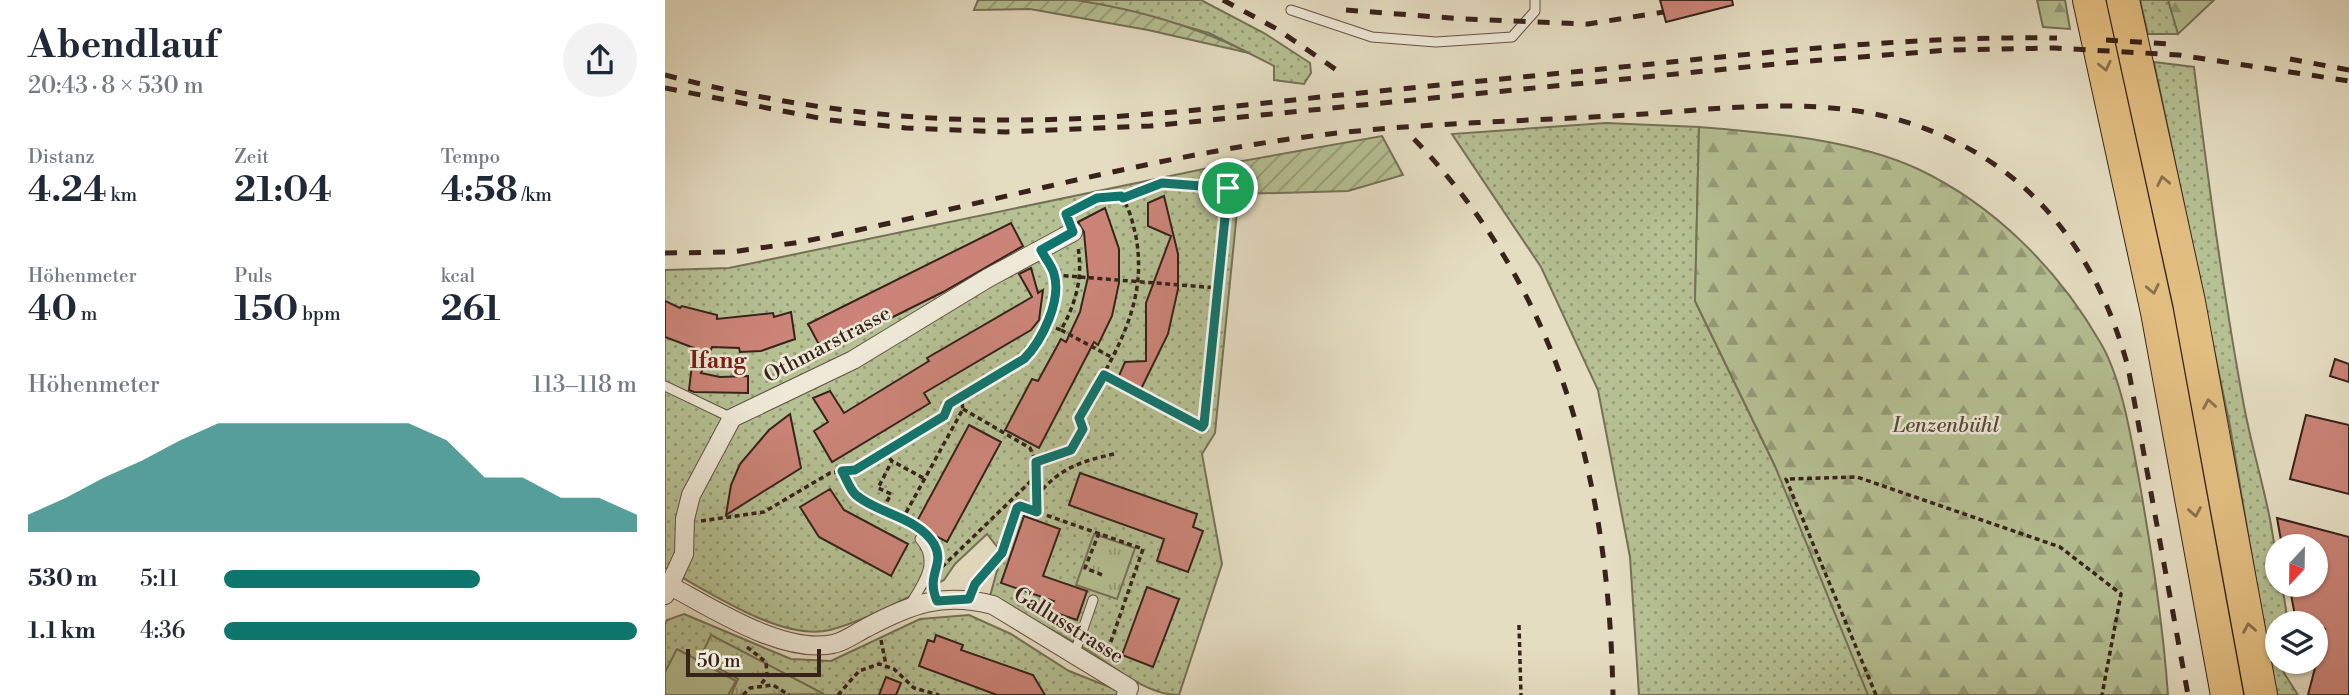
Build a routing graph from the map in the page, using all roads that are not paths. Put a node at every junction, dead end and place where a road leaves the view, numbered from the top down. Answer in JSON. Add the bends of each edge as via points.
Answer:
{"nodes":[{"id":1,"x":1535,"y":0,"type":"edge"},
{"id":2,"x":2089,"y":0,"type":"edge"},
{"id":3,"x":2123,"y":0,"type":"edge"},
{"id":4,"x":1291,"y":10,"type":"dead end"},
{"id":5,"x":1073,"y":232,"type":"road end"},
{"id":6,"x":665,"y":386,"type":"edge"},
{"id":7,"x":732,"y":418,"type":"junction"},
{"id":8,"x":921,"y":535,"type":"road end"},
{"id":9,"x":995,"y":561,"type":"road end"},
{"id":10,"x":667,"y":588,"type":"edge"},
{"id":11,"x":969,"y":599,"type":"junction"},
{"id":12,"x":1093,"y":600,"type":"dead end"},
{"id":13,"x":909,"y":606,"type":"junction"},
{"id":14,"x":1074,"y":655,"type":"junction"},
{"id":15,"x":1126,"y":695,"type":"edge"},
{"id":16,"x":2227,"y":695,"type":"edge"},
{"id":17,"x":2261,"y":695,"type":"edge"}],
"edges":[{"from":1,"to":4,"type":"lane","via":[[1535,11],[1512,37],[1436,42],[1372,37]]},
{"from":2,"to":16,"type":"highway","one_way":true,"via":[[2157,312]]},
{"from":17,"to":3,"type":"highway","one_way":true,"via":[[2191,314]]},
{"from":5,"to":7,"type":"street","name":"Othmarstrasse","via":[[853,360]]},
{"from":6,"to":7,"type":"lane"},
{"from":7,"to":10,"type":"street","via":[[691,495],[684,554]]},
{"from":8,"to":13,"type":"lane","via":[[930,554],[930,569]]},
{"from":9,"to":11,"type":"lane","via":[[975,584]]},
{"from":10,"to":13,"type":"street","name":"Gallusstrasse","via":[[798,645],[833,644]]},
{"from":11,"to":13,"type":"street","name":"Gallusstrasse","via":[[947,598]]},
{"from":11,"to":14,"type":"street","name":"Gallusstrasse","via":[[993,605]]},
{"from":12,"to":14,"type":"lane"},
{"from":14,"to":15,"type":"street","name":"Gallusstrasse","via":[[1129,688]]}]}
